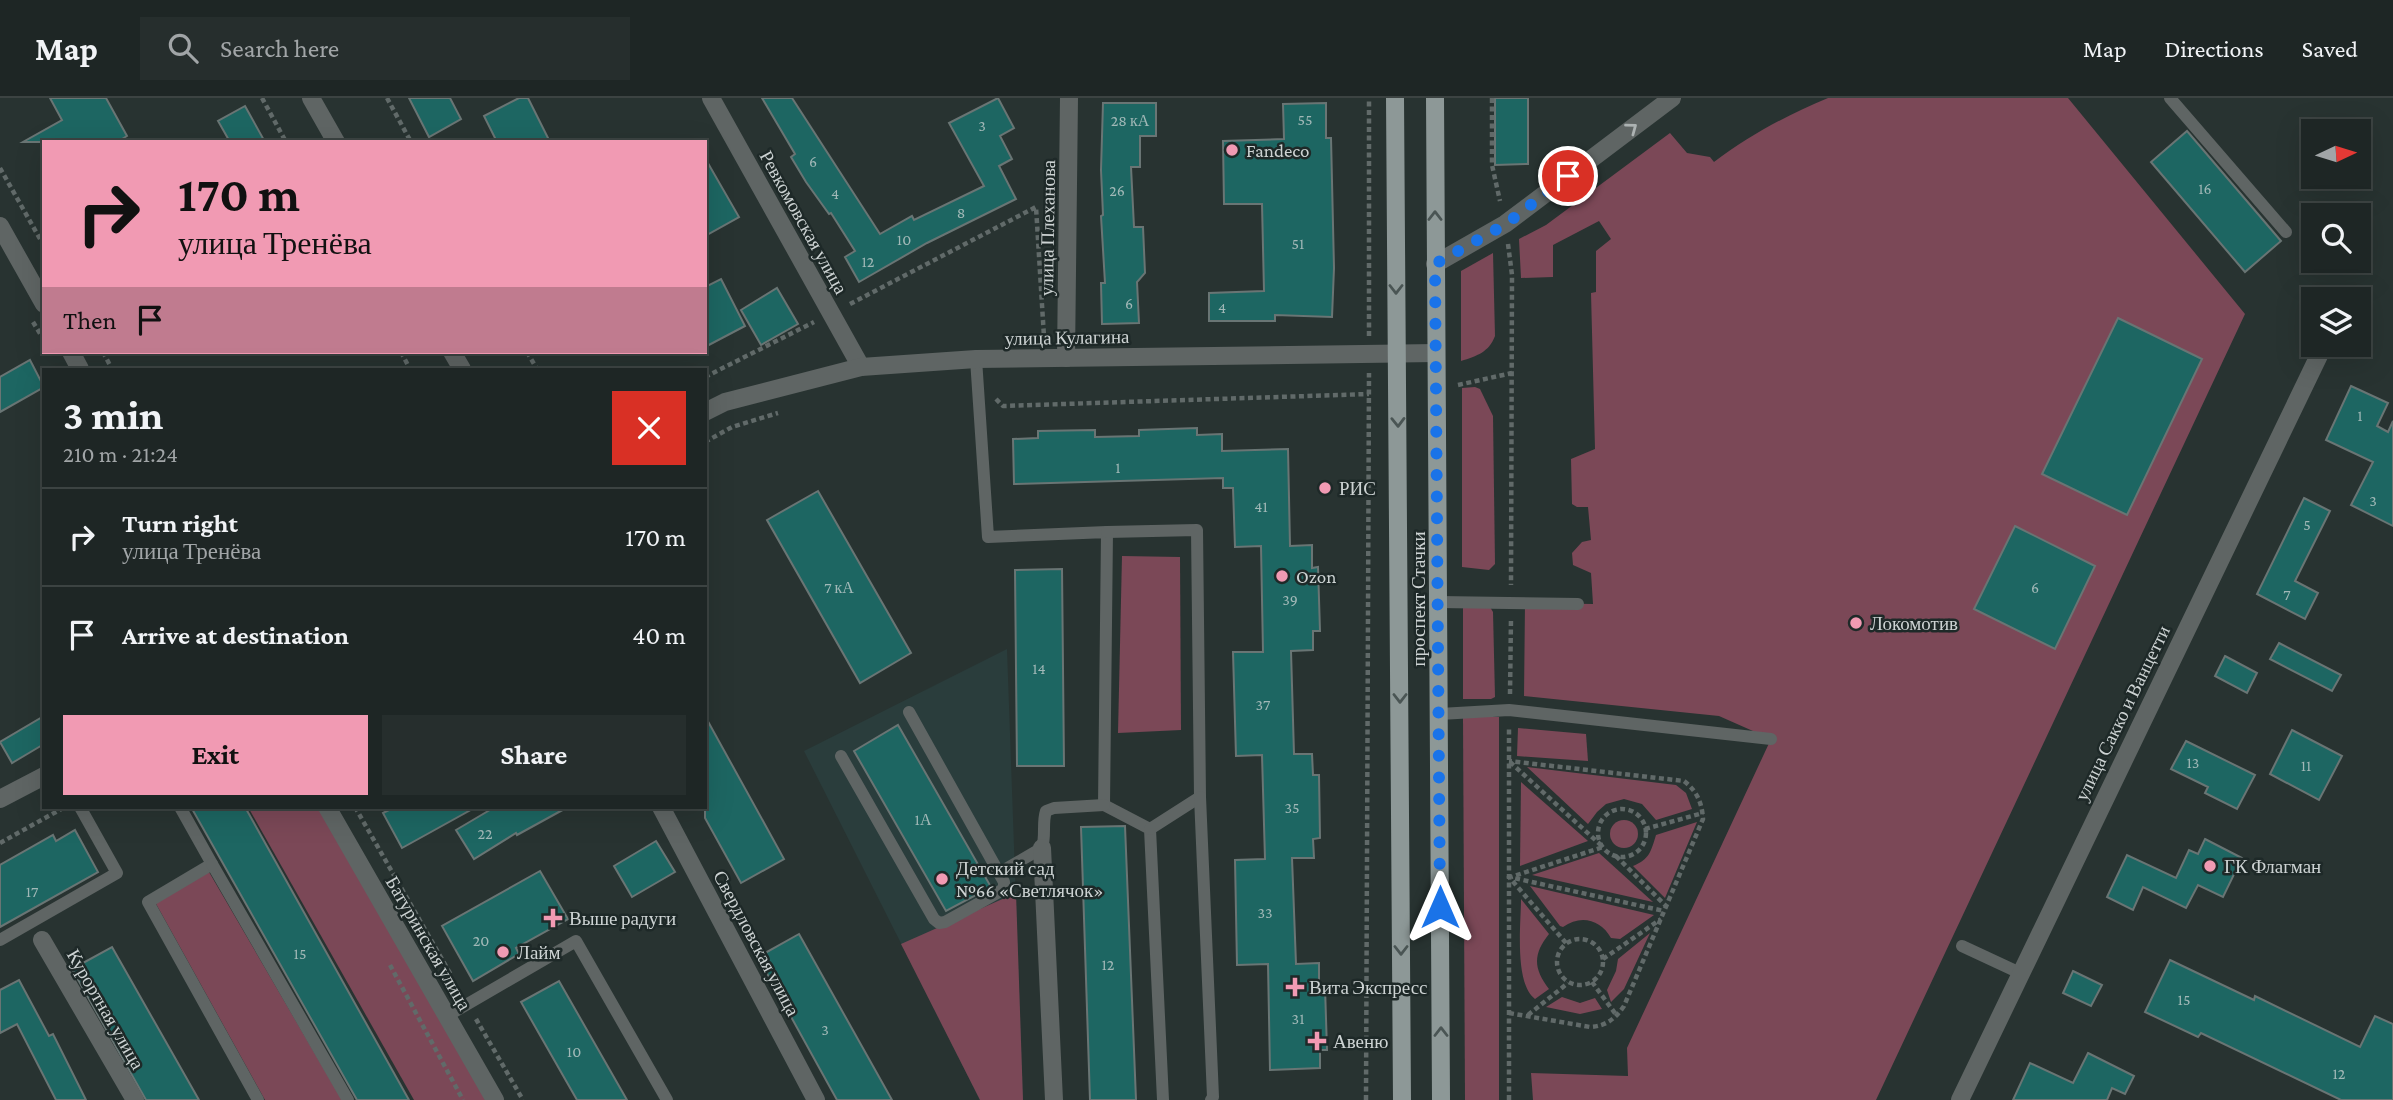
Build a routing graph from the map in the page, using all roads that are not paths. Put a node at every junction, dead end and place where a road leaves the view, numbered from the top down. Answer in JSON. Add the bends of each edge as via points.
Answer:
{"nodes":[{"id":1,"x":311,"y":98,"type":"edge"},
{"id":2,"x":710,"y":98,"type":"edge"},
{"id":3,"x":1395,"y":98,"type":"edge"},
{"id":4,"x":1435,"y":98,"type":"edge"},
{"id":5,"x":1672,"y":98,"type":"edge"},
{"id":6,"x":2170,"y":98,"type":"edge"},
{"id":7,"x":1069,"y":99,"type":"edge"},
{"id":8,"x":335,"y":140,"type":"edge"},
{"id":9,"x":0,"y":226,"type":"edge"},
{"id":10,"x":2286,"y":232,"type":"dead end"},
{"id":11,"x":1435,"y":264,"type":"junction"},
{"id":12,"x":42,"y":300,"type":"edge"},
{"id":13,"x":1436,"y":353,"type":"junction"},
{"id":14,"x":1396,"y":354,"type":"junction"},
{"id":15,"x":2318,"y":357,"type":"edge"},
{"id":16,"x":1066,"y":358,"type":"junction"},
{"id":17,"x":976,"y":359,"type":"junction"},
{"id":18,"x":861,"y":367,"type":"junction"},
{"id":19,"x":707,"y":411,"type":"edge"},
{"id":20,"x":1107,"y":532,"type":"junction"},
{"id":21,"x":1439,"y":602,"type":"junction"},
{"id":22,"x":1578,"y":604,"type":"dead end"},
{"id":23,"x":909,"y":712,"type":"dead end"},
{"id":24,"x":1440,"y":714,"type":"junction"},
{"id":25,"x":1771,"y":739,"type":"dead end"},
{"id":26,"x":841,"y":756,"type":"dead end"},
{"id":27,"x":42,"y":777,"type":"edge"},
{"id":28,"x":1200,"y":797,"type":"junction"},
{"id":29,"x":0,"y":799,"type":"edge"},
{"id":30,"x":1104,"y":805,"type":"junction"},
{"id":31,"x":81,"y":809,"type":"edge"},
{"id":32,"x":181,"y":809,"type":"edge"},
{"id":33,"x":328,"y":809,"type":"edge"},
{"id":34,"x":662,"y":809,"type":"edge"},
{"id":35,"x":1150,"y":830,"type":"junction"},
{"id":36,"x":1042,"y":849,"type":"junction"},
{"id":37,"x":212,"y":864,"type":"junction"},
{"id":38,"x":999,"y":873,"type":"junction"},
{"id":39,"x":0,"y":940,"type":"edge"},
{"id":40,"x":42,"y":940,"type":"dead end"},
{"id":41,"x":1962,"y":946,"type":"dead end"},
{"id":42,"x":2020,"y":973,"type":"junction"},
{"id":43,"x":447,"y":1016,"type":"junction"},
{"id":44,"x":135,"y":1100,"type":"edge"},
{"id":45,"x":258,"y":1100,"type":"edge"},
{"id":46,"x":348,"y":1100,"type":"edge"},
{"id":47,"x":495,"y":1100,"type":"edge"},
{"id":48,"x":667,"y":1100,"type":"edge"},
{"id":49,"x":816,"y":1100,"type":"edge"},
{"id":50,"x":1054,"y":1100,"type":"edge"},
{"id":51,"x":1163,"y":1100,"type":"edge"},
{"id":52,"x":1211,"y":1100,"type":"edge"},
{"id":53,"x":1402,"y":1100,"type":"edge"},
{"id":54,"x":1441,"y":1100,"type":"edge"},
{"id":55,"x":1960,"y":1100,"type":"edge"}],
"edges":[{"from":1,"to":8,"type":"street"},
{"from":2,"to":18,"type":"street","name":"Ревкомовская улица"},
{"from":3,"to":14,"type":"main road","name":"проспект Стачки","one_way":true},
{"from":11,"to":4,"type":"main road","name":"проспект Стачки","one_way":true},
{"from":11,"to":5,"type":"street","one_way":true,"via":[[1506,224]]},
{"from":6,"to":10,"type":"lane"},
{"from":7,"to":16,"type":"street","name":"улица Плеханова"},
{"from":9,"to":12,"type":"street"},
{"from":11,"to":13,"type":"main road","name":"проспект Стачки"},
{"from":13,"to":14,"type":"street","name":"улица Кулагина"},
{"from":13,"to":21,"type":"main road","name":"проспект Стачки"},
{"from":14,"to":16,"type":"street","name":"улица Кулагина"},
{"from":14,"to":53,"type":"main road","name":"проспект Стачки","one_way":true},
{"from":15,"to":42,"type":"street","name":"улица Сакко и Ванцетти"},
{"from":16,"to":17,"type":"street","name":"улица Кулагина"},
{"from":17,"to":18,"type":"street","name":"улица Кулагина"},
{"from":17,"to":20,"type":"lane","via":[[988,537]]},
{"from":18,"to":19,"type":"street","name":"улица Кулагина","via":[[725,402]]},
{"from":20,"to":28,"type":"lane","via":[[1197,530]]},
{"from":20,"to":30,"type":"lane"},
{"from":21,"to":22,"type":"lane"},
{"from":21,"to":24,"type":"main road","name":"проспект Стачки"},
{"from":23,"to":38,"type":"lane"},
{"from":24,"to":25,"type":"lane","via":[[1509,710]]},
{"from":54,"to":24,"type":"main road","name":"проспект Стачки","one_way":true},
{"from":26,"to":38,"type":"lane","via":[[939,923],[1004,888]]},
{"from":27,"to":29,"type":"street"},
{"from":28,"to":35,"type":"lane"},
{"from":28,"to":52,"type":"lane"},
{"from":30,"to":35,"type":"lane"},
{"from":30,"to":36,"type":"lane","via":[[1046,811]]},
{"from":31,"to":39,"type":"lane","via":[[117,873]]},
{"from":32,"to":37,"type":"lane"},
{"from":33,"to":43,"type":"street","name":"Батуринская улица"},
{"from":34,"to":49,"type":"street","name":"Свердловская улица"},
{"from":35,"to":51,"type":"lane"},
{"from":36,"to":38,"type":"lane"},
{"from":36,"to":50,"type":"street"},
{"from":37,"to":45,"type":"lane","via":[[148,902]]},
{"from":37,"to":46,"type":"lane"},
{"from":40,"to":44,"type":"street","name":"Курортная улица"},
{"from":41,"to":42,"type":"lane"},
{"from":42,"to":55,"type":"street","name":"улица Сакко и Ванцетти"},
{"from":43,"to":47,"type":"street","name":"Батуринская улица"},
{"from":43,"to":48,"type":"lane","via":[[576,941]]}]}
